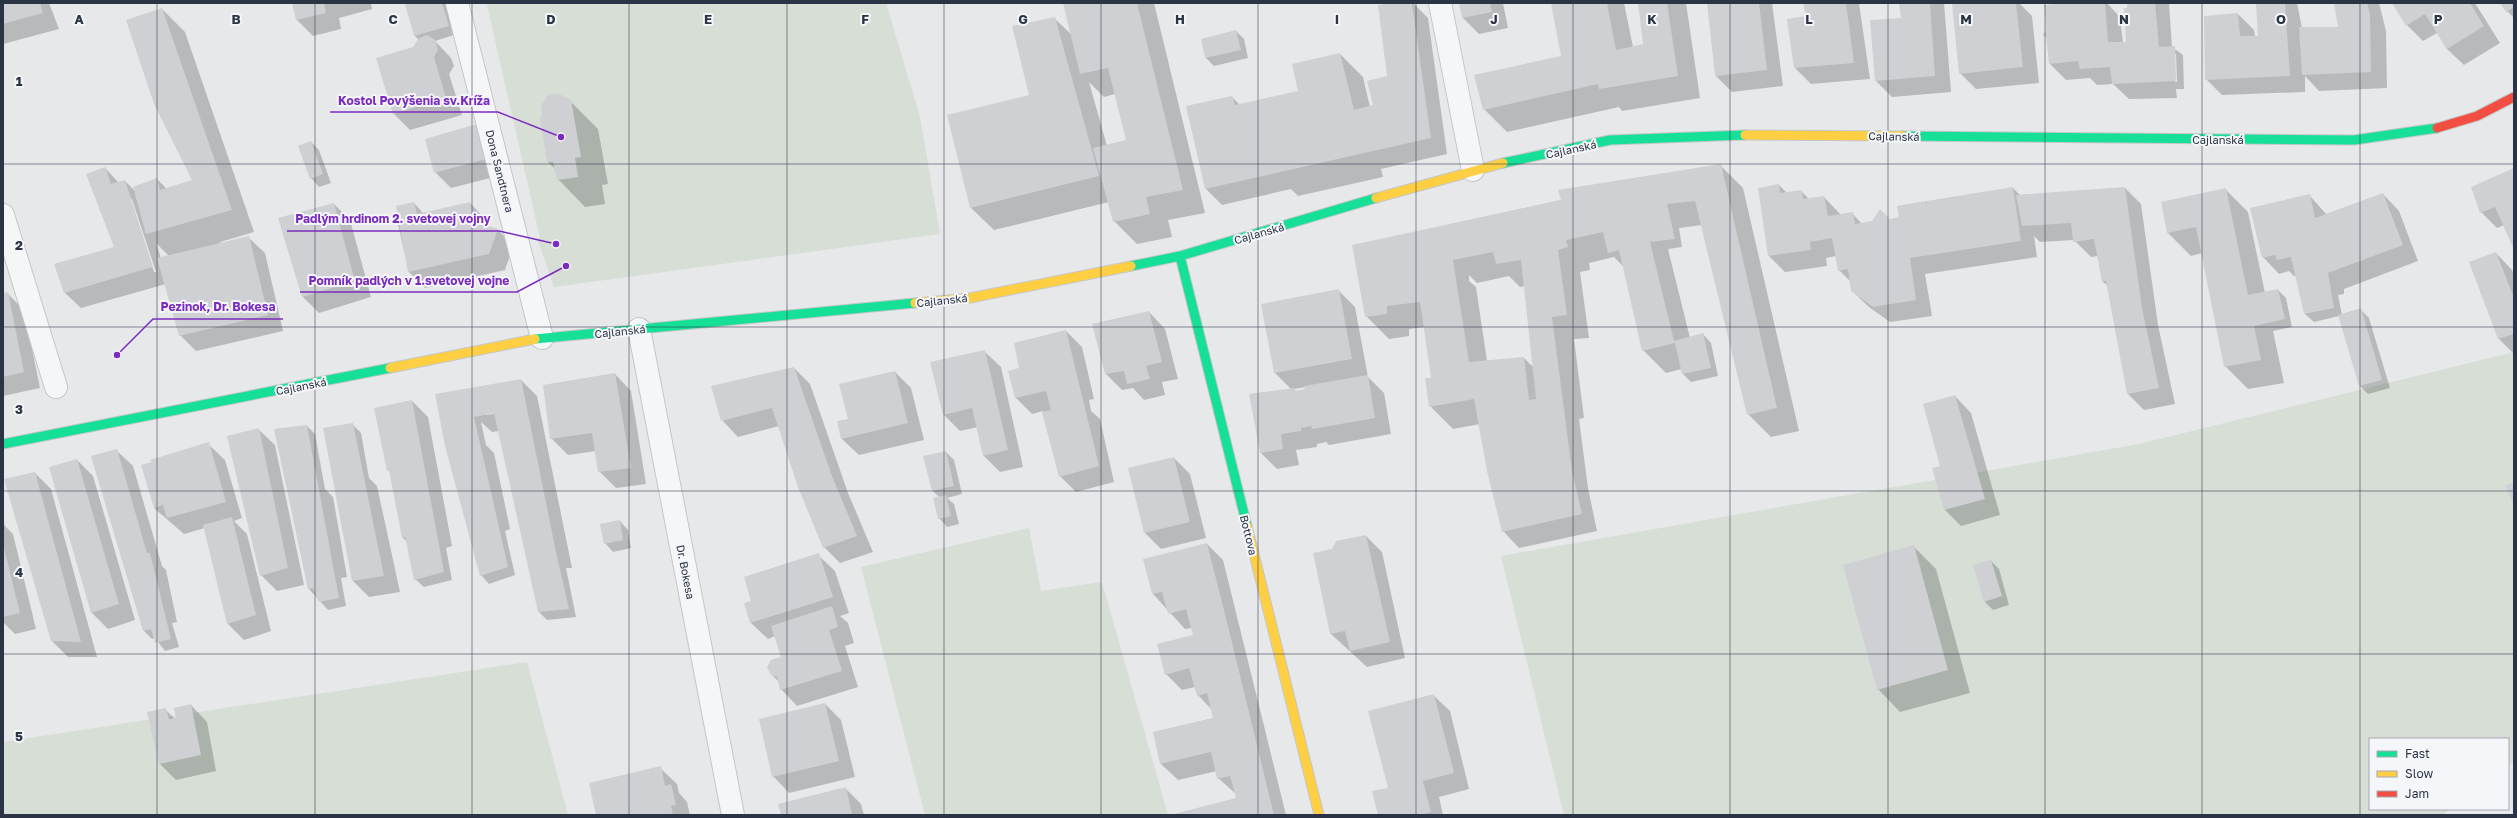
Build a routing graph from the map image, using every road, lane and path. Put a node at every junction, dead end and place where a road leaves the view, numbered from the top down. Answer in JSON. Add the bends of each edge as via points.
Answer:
{"nodes":[{"id":1,"x":457,"y":3,"type":"edge"},
{"id":2,"x":1440,"y":3,"type":"edge"},
{"id":3,"x":2514,"y":97,"type":"edge"},
{"id":4,"x":1474,"y":170,"type":"junction"},
{"id":5,"x":3,"y":215,"type":"edge"},
{"id":6,"x":1180,"y":256,"type":"junction"},
{"id":7,"x":639,"y":328,"type":"junction"},
{"id":8,"x":542,"y":338,"type":"junction"},
{"id":9,"x":56,"y":386,"type":"dead end"},
{"id":10,"x":3,"y":444,"type":"edge"},
{"id":11,"x":733,"y":815,"type":"edge"},
{"id":12,"x":1319,"y":815,"type":"edge"}],
"edges":[{"from":1,"to":8,"type":"street","name":"Dona Sandtnera"},
{"from":2,"to":4,"type":"street"},
{"from":3,"to":4,"type":"street","name":"Cajlanská","via":[[2499,107],[2433,131],[2354,140],[1734,135],[1610,140]]},
{"from":4,"to":6,"type":"street","name":"Cajlanská"},
{"from":5,"to":9,"type":"street"},
{"from":6,"to":7,"type":"street","name":"Cajlanská","via":[[970,298]]},
{"from":6,"to":12,"type":"street","name":"Bottova"},
{"from":7,"to":8,"type":"street","name":"Cajlanská"},
{"from":7,"to":11,"type":"street","name":"Dr. Bokesa"},
{"from":8,"to":10,"type":"street","name":"Cajlanská"}]}
